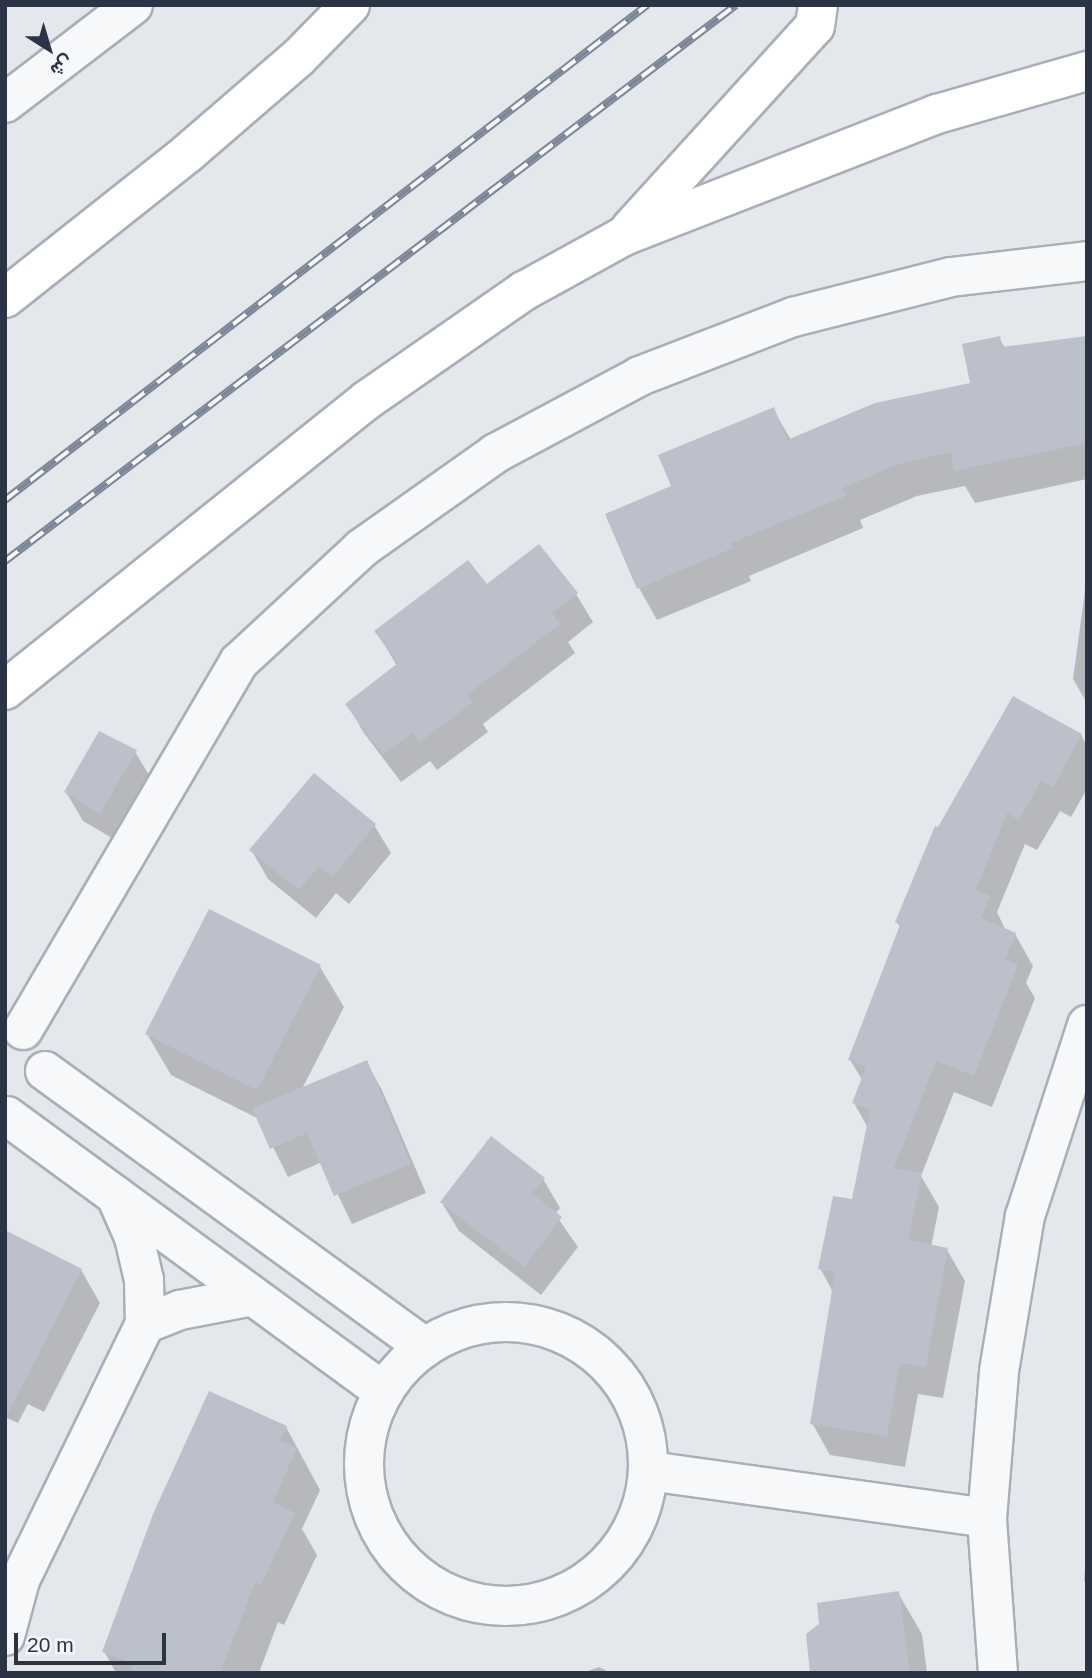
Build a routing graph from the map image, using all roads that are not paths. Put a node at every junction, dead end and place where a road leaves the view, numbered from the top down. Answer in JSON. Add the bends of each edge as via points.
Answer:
{"nodes":[{"id":1,"x":133,"y":5,"type":"edge"},
{"id":2,"x":350,"y":5,"type":"edge"},
{"id":3,"x":818,"y":5,"type":"edge"},
{"id":4,"x":1087,"y":71,"type":"edge"},
{"id":5,"x":5,"y":103,"type":"edge"},
{"id":6,"x":624,"y":236,"type":"junction"},
{"id":7,"x":1087,"y":261,"type":"edge"},
{"id":8,"x":5,"y":298,"type":"edge"},
{"id":9,"x":5,"y":690,"type":"edge"},
{"id":10,"x":1087,"y":1025,"type":"edge"},
{"id":11,"x":14,"y":1026,"type":"edge"},
{"id":12,"x":45,"y":1071,"type":"junction"},
{"id":13,"x":6,"y":1116,"type":"edge"},
{"id":14,"x":116,"y":1196,"type":"junction"},
{"id":15,"x":227,"y":1203,"type":"junction"},
{"id":16,"x":192,"y":1251,"type":"junction"},
{"id":17,"x":253,"y":1296,"type":"junction"},
{"id":18,"x":145,"y":1324,"type":"junction"},
{"id":19,"x":425,"y":1347,"type":"junction"},
{"id":20,"x":384,"y":1392,"type":"junction"},
{"id":21,"x":649,"y":1471,"type":"junction"},
{"id":22,"x":987,"y":1518,"type":"junction"},
{"id":23,"x":5,"y":1636,"type":"edge"},
{"id":24,"x":998,"y":1673,"type":"edge"}],
"edges":[{"from":1,"to":5,"type":"street"},
{"from":2,"to":8,"type":"main road","via":[[299,57],[189,152]]},
{"from":3,"to":6,"type":"main road","via":[[815,26]]},
{"from":4,"to":6,"type":"main road","via":[[937,114]]},
{"from":6,"to":9,"type":"main road","via":[[524,292],[367,400]]},
{"from":7,"to":11,"type":"street","via":[[951,277],[793,317],[640,376],[496,453],[362,548],[239,662]]},
{"from":10,"to":22,"type":"street","via":[[1025,1216],[999,1371]]},
{"from":11,"to":12,"type":"street","via":[[35,1041]]},
{"from":12,"to":13,"type":"street","via":[[34,1100]]},
{"from":12,"to":15,"type":"street"},
{"from":13,"to":14,"type":"street"},
{"from":14,"to":16,"type":"street"},
{"from":14,"to":18,"type":"street","via":[[134,1237],[144,1280]]},
{"from":15,"to":16,"type":"street"},
{"from":15,"to":19,"type":"street"},
{"from":16,"to":17,"type":"street"},
{"from":17,"to":18,"type":"street","via":[[180,1310]]},
{"from":17,"to":20,"type":"street"},
{"from":18,"to":23,"type":"street","via":[[19,1580]]},
{"from":19,"to":20,"type":"street","via":[[401,1367]]},
{"from":19,"to":21,"type":"street","via":[[461,1329],[499,1322],[538,1325],[575,1339],[607,1363],[631,1395],[645,1432]]},
{"from":20,"to":21,"type":"street","via":[[368,1430],[363,1471],[372,1512],[387,1544],[410,1570],[439,1591],[472,1603],[512,1606],[552,1599],[588,1581],[617,1554],[637,1519]]},
{"from":21,"to":22,"type":"street"},
{"from":22,"to":24,"type":"street"}]}
